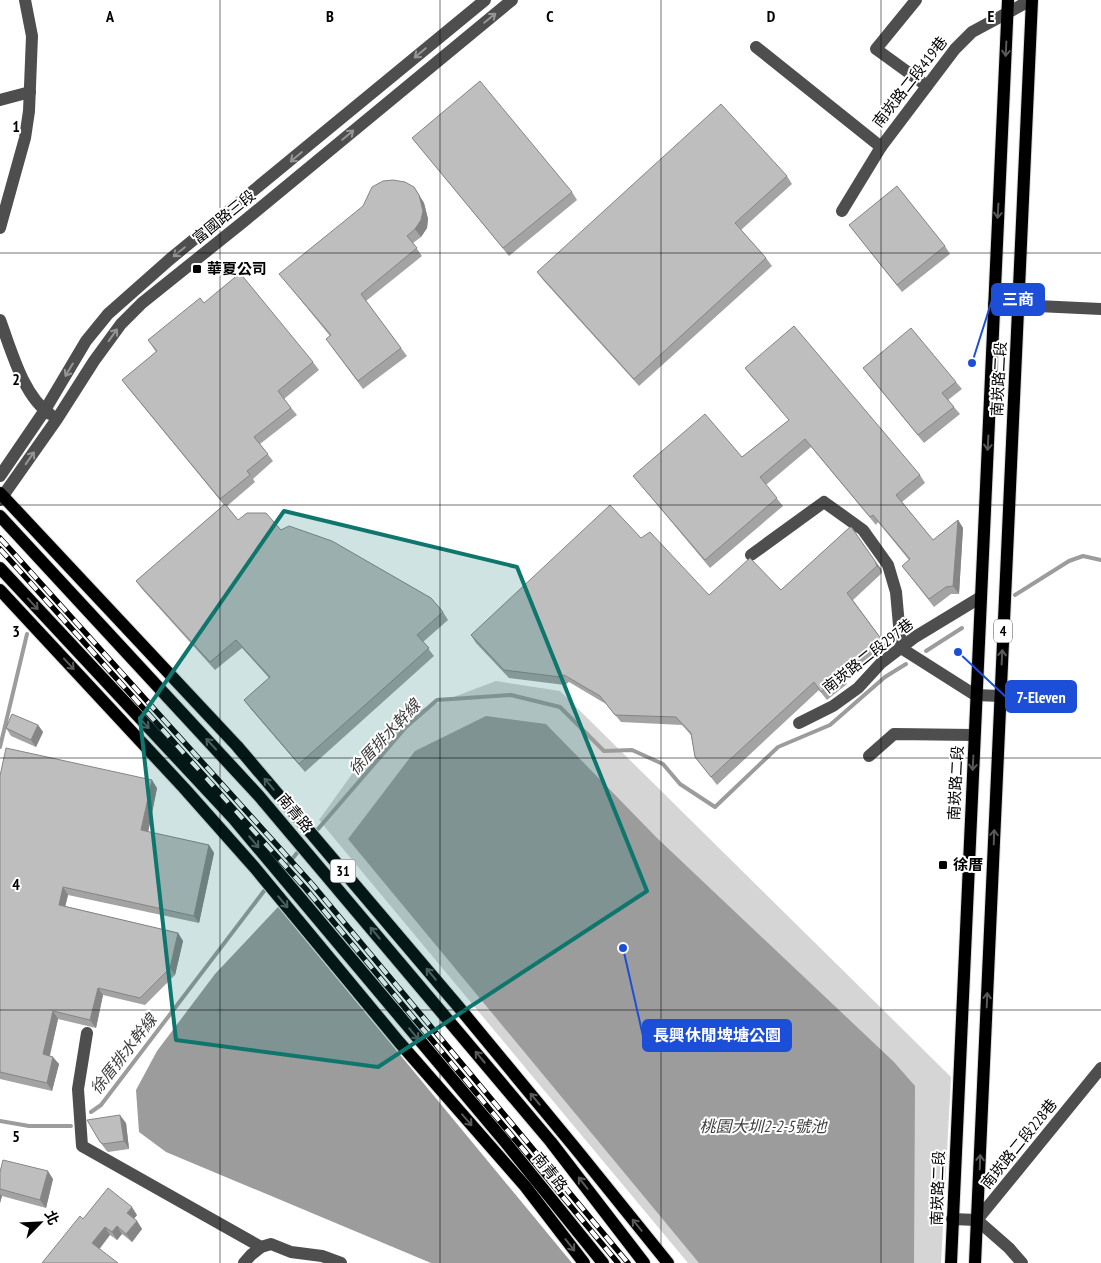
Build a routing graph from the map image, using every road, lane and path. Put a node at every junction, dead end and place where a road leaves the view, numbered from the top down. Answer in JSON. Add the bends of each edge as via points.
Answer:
{"nodes":[{"id":1,"x":25,"y":0,"type":"edge"},
{"id":2,"x":485,"y":0,"type":"edge"},
{"id":3,"x":512,"y":0,"type":"edge"},
{"id":4,"x":916,"y":0,"type":"edge"},
{"id":5,"x":1032,"y":0,"type":"edge"},
{"id":6,"x":1007,"y":6,"type":"edge"},
{"id":7,"x":458,"y":21,"type":"junction"},
{"id":8,"x":469,"y":35,"type":"junction"},
{"id":9,"x":756,"y":47,"type":"dead end"},
{"id":10,"x":926,"y":86,"type":"junction"},
{"id":11,"x":30,"y":92,"type":"junction"},
{"id":12,"x":0,"y":100,"type":"edge"},
{"id":13,"x":880,"y":147,"type":"junction"},
{"id":14,"x":231,"y":210,"type":"junction"},
{"id":15,"x":842,"y":211,"type":"dead end"},
{"id":16,"x":244,"y":222,"type":"junction"},
{"id":17,"x":0,"y":228,"type":"edge"},
{"id":18,"x":994,"y":304,"type":"junction"},
{"id":19,"x":1019,"y":305,"type":"junction"},
{"id":20,"x":1101,"y":309,"type":"edge"},
{"id":21,"x":0,"y":320,"type":"edge"},
{"id":22,"x":44,"y":410,"type":"junction"},
{"id":23,"x":57,"y":419,"type":"junction"},
{"id":24,"x":0,"y":476,"type":"edge"},
{"id":25,"x":1,"y":496,"type":"edge"},
{"id":26,"x":0,"y":516,"type":"edge"},
{"id":27,"x":31,"y":549,"type":"junction"},
{"id":28,"x":751,"y":555,"type":"dead end"},
{"id":29,"x":0,"y":568,"type":"edge"},
{"id":30,"x":89,"y":588,"type":"junction"},
{"id":31,"x":0,"y":590,"type":"edge"},
{"id":32,"x":981,"y":597,"type":"junction"},
{"id":33,"x":901,"y":648,"type":"junction"},
{"id":34,"x":976,"y":695,"type":"junction"},
{"id":35,"x":1000,"y":696,"type":"junction"},
{"id":36,"x":799,"y":722,"type":"dead end"},
{"id":37,"x":974,"y":735,"type":"junction"},
{"id":38,"x":869,"y":756,"type":"dead end"},
{"id":39,"x":188,"y":769,"type":"junction"},
{"id":40,"x":220,"y":829,"type":"junction"},
{"id":41,"x":86,"y":1033,"type":"dead end"},
{"id":42,"x":491,"y":1046,"type":"junction"},
{"id":43,"x":429,"y":1076,"type":"junction"},
{"id":44,"x":1099,"y":1077,"type":"edge"},
{"id":45,"x":471,"y":1102,"type":"junction"},
{"id":46,"x":522,"y":1108,"type":"junction"},
{"id":47,"x":952,"y":1219,"type":"junction"},
{"id":48,"x":977,"y":1220,"type":"junction"},
{"id":49,"x":261,"y":1247,"type":"junction"},
{"id":50,"x":244,"y":1263,"type":"edge"},
{"id":51,"x":341,"y":1263,"type":"edge"},
{"id":52,"x":584,"y":1263,"type":"edge"},
{"id":53,"x":603,"y":1263,"type":"edge"},
{"id":54,"x":644,"y":1263,"type":"edge"},
{"id":55,"x":668,"y":1263,"type":"edge"},
{"id":56,"x":951,"y":1263,"type":"edge"},
{"id":57,"x":975,"y":1263,"type":"edge"},
{"id":58,"x":1022,"y":1263,"type":"edge"}],
"edges":[{"from":1,"to":11,"type":"street","via":[[32,36]]},
{"from":2,"to":7,"type":"street","name":"富國路三段"},
{"from":8,"to":3,"type":"street","name":"富國路三段","one_way":true},
{"from":4,"to":10,"type":"street","via":[[876,49]]},
{"from":5,"to":6,"type":"street","name":"南崁路二段419巷"},
{"from":5,"to":19,"type":"main road","name":"南崁路二段","number":"4"},
{"from":6,"to":10,"type":"street","name":"南崁路二段419巷","via":[[972,32]]},
{"from":6,"to":18,"type":"main road","name":"南崁路二段","number":"4","one_way":true},
{"from":7,"to":8,"type":"street"},
{"from":7,"to":14,"type":"street","name":"富國路三段","one_way":true},
{"from":16,"to":8,"type":"street","name":"富國路三段","one_way":true},
{"from":9,"to":13,"type":"street"},
{"from":10,"to":13,"type":"street","name":"南崁路二段419巷"},
{"from":11,"to":12,"type":"street"},
{"from":11,"to":17,"type":"street","via":[[25,138]]},
{"from":13,"to":15,"type":"street","name":"南崁路二段419巷"},
{"from":14,"to":16,"type":"street"},
{"from":14,"to":22,"type":"street","name":"富國路三段","one_way":true,"via":[[108,314],[86,341]]},
{"from":23,"to":16,"type":"street","name":"富國路三段","one_way":true,"via":[[121,324]]},
{"from":18,"to":19,"type":"street"},
{"from":18,"to":32,"type":"main road","name":"南崁路二段","number":"4","one_way":true},
{"from":19,"to":20,"type":"street"},
{"from":35,"to":19,"type":"main road","name":"南崁路二段","number":"4","one_way":true},
{"from":21,"to":22,"type":"street","via":[[28,390]]},
{"from":22,"to":23,"type":"street"},
{"from":22,"to":24,"type":"street","name":"富國路三段"},
{"from":25,"to":23,"type":"street","name":"富國路三段","one_way":true},
{"from":25,"to":30,"type":"main road","number":"31"},
{"from":26,"to":27,"type":"main road","name":"南青路","number":"31"},
{"from":27,"to":30,"type":"main road","name":"南青路"},
{"from":46,"to":27,"type":"main road","name":"南青路","number":"31","one_way":true,"via":[[259,796]]},
{"from":28,"to":33,"type":"street","via":[[824,502],[863,530],[888,565],[896,592]]},
{"from":29,"to":39,"type":"main road","name":"南青路","one_way":true},
{"from":42,"to":30,"type":"main road","number":"31","one_way":true,"via":[[237,746]]},
{"from":31,"to":40,"type":"main road","one_way":true},
{"from":32,"to":33,"type":"street","name":"南崁路二段297巷"},
{"from":32,"to":34,"type":"main road","name":"南崁路二段","number":"4"},
{"from":33,"to":34,"type":"street"},
{"from":33,"to":36,"type":"street","name":"南崁路二段297巷","via":[[881,663],[858,688],[833,706]]},
{"from":34,"to":35,"type":"street"},
{"from":34,"to":37,"type":"main road","name":"南崁路二段","number":"4"},
{"from":48,"to":35,"type":"main road","name":"南崁路二段","number":"4","one_way":true},
{"from":37,"to":38,"type":"street","via":[[894,734]]},
{"from":37,"to":47,"type":"main road","name":"南崁路二段","number":"4","one_way":true},
{"from":39,"to":40,"type":"main road","name":"南青路"},
{"from":39,"to":45,"type":"main road","name":"南青路","one_way":true,"via":[[233,818]]},
{"from":40,"to":43,"type":"main road","one_way":true},
{"from":41,"to":49,"type":"street","via":[[78,1089],[82,1146]]},
{"from":42,"to":46,"type":"main road","name":"南青路"},
{"from":55,"to":42,"type":"main road","number":"31","one_way":true},
{"from":43,"to":45,"type":"main road","name":"南青路"},
{"from":43,"to":52,"type":"main road","one_way":true,"via":[[525,1186]]},
{"from":44,"to":48,"type":"street","name":"南崁路二段228巷"},
{"from":45,"to":53,"type":"main road","name":"南青路"},
{"from":54,"to":46,"type":"main road","name":"南青路","number":"31","one_way":true},
{"from":47,"to":48,"type":"street"},
{"from":47,"to":56,"type":"main road","name":"南崁路二段","number":"4"},
{"from":48,"to":57,"type":"main road","name":"南崁路二段","number":"4"},
{"from":48,"to":58,"type":"street"},
{"from":49,"to":50,"type":"street"},
{"from":49,"to":51,"type":"street","via":[[271,1244]]}]}
